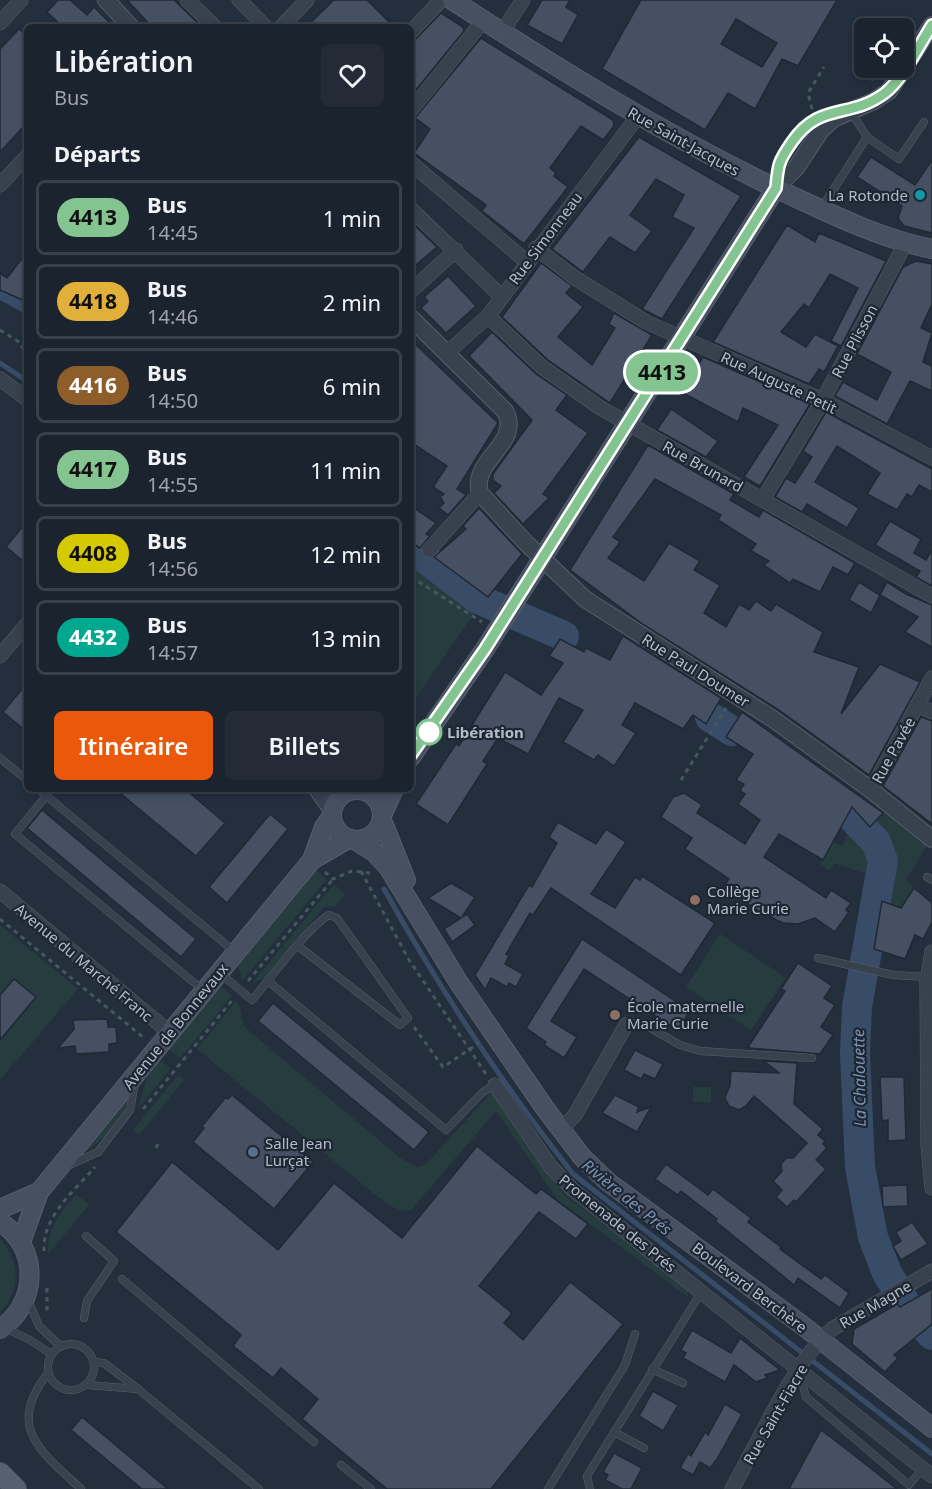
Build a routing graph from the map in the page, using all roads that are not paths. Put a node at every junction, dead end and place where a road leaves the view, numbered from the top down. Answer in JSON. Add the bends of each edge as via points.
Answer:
{"nodes":[{"id":1,"x":21,"y":0,"type":"edge"},
{"id":2,"x":106,"y":0,"type":"edge"},
{"id":3,"x":187,"y":0,"type":"edge"},
{"id":4,"x":239,"y":0,"type":"edge"},
{"id":5,"x":307,"y":0,"type":"edge"},
{"id":6,"x":441,"y":0,"type":"edge"},
{"id":7,"x":452,"y":0,"type":"edge"},
{"id":8,"x":523,"y":0,"type":"edge"},
{"id":9,"x":484,"y":20,"type":"junction"},
{"id":10,"x":0,"y":23,"type":"edge"},
{"id":11,"x":128,"y":24,"type":"edge"},
{"id":12,"x":212,"y":24,"type":"edge"},
{"id":13,"x":263,"y":24,"type":"edge"},
{"id":14,"x":284,"y":24,"type":"edge"},
{"id":15,"x":932,"y":25,"type":"edge"},
{"id":16,"x":414,"y":29,"type":"edge"},
{"id":17,"x":502,"y":32,"type":"junction"},
{"id":18,"x":414,"y":106,"type":"edge"},
{"id":19,"x":850,"y":110,"type":"junction"},
{"id":20,"x":638,"y":116,"type":"junction"},
{"id":21,"x":924,"y":122,"type":"dead end"},
{"id":22,"x":867,"y":137,"type":"junction"},
{"id":23,"x":24,"y":158,"type":"edge"},
{"id":24,"x":414,"y":166,"type":"edge"},
{"id":25,"x":3,"y":176,"type":"edge"},
{"id":26,"x":776,"y":188,"type":"junction"},
{"id":27,"x":821,"y":209,"type":"junction"},
{"id":28,"x":414,"y":213,"type":"edge"},
{"id":29,"x":905,"y":244,"type":"junction"},
{"id":30,"x":536,"y":248,"type":"junction"},
{"id":31,"x":932,"y":249,"type":"edge"},
{"id":32,"x":456,"y":250,"type":"junction"},
{"id":33,"x":526,"y":262,"type":"junction"},
{"id":34,"x":414,"y":288,"type":"edge"},
{"id":35,"x":502,"y":297,"type":"junction"},
{"id":36,"x":488,"y":316,"type":"junction"},
{"id":37,"x":414,"y":321,"type":"edge"},
{"id":38,"x":684,"y":338,"type":"junction"},
{"id":39,"x":446,"y":354,"type":"junction"},
{"id":40,"x":0,"y":379,"type":"edge"},
{"id":41,"x":24,"y":397,"type":"edge"},
{"id":42,"x":823,"y":400,"type":"junction"},
{"id":43,"x":628,"y":424,"type":"junction"},
{"id":44,"x":932,"y":458,"type":"edge"},
{"id":45,"x":479,"y":488,"type":"junction"},
{"id":46,"x":763,"y":499,"type":"junction"},
{"id":47,"x":429,"y":550,"type":"dead end"},
{"id":48,"x":542,"y":559,"type":"junction"},
{"id":49,"x":932,"y":596,"type":"edge"},
{"id":50,"x":24,"y":628,"type":"edge"},
{"id":51,"x":0,"y":656,"type":"edge"},
{"id":52,"x":932,"y":678,"type":"edge"},
{"id":53,"x":917,"y":705,"type":"junction"},
{"id":54,"x":932,"y":712,"type":"edge"},
{"id":55,"x":414,"y":753,"type":"edge"},
{"id":56,"x":0,"y":758,"type":"edge"},
{"id":57,"x":24,"y":778,"type":"edge"},
{"id":58,"x":871,"y":790,"type":"junction"},
{"id":59,"x":41,"y":792,"type":"edge"},
{"id":60,"x":320,"y":792,"type":"edge"},
{"id":61,"x":352,"y":792,"type":"edge"},
{"id":62,"x":365,"y":792,"type":"edge"},
{"id":63,"x":392,"y":792,"type":"edge"},
{"id":64,"x":46,"y":796,"type":"junction"},
{"id":65,"x":332,"y":813,"type":"junction"},
{"id":66,"x":382,"y":817,"type":"junction"},
{"id":67,"x":352,"y":839,"type":"junction"},
{"id":68,"x":932,"y":839,"type":"edge"},
{"id":69,"x":312,"y":860,"type":"junction"},
{"id":70,"x":0,"y":891,"type":"edge"},
{"id":71,"x":430,"y":934,"type":"junction"},
{"id":72,"x":298,"y":946,"type":"junction"},
{"id":73,"x":932,"y":952,"type":"edge"},
{"id":74,"x":235,"y":953,"type":"junction"},
{"id":75,"x":818,"y":958,"type":"dead end"},
{"id":76,"x":219,"y":972,"type":"junction"},
{"id":77,"x":927,"y":977,"type":"junction"},
{"id":78,"x":268,"y":981,"type":"junction"},
{"id":79,"x":204,"y":991,"type":"junction"},
{"id":80,"x":626,"y":1025,"type":"joint"},
{"id":81,"x":169,"y":1032,"type":"junction"},
{"id":82,"x":812,"y":1058,"type":"dead end"},
{"id":83,"x":495,"y":1085,"type":"joint"},
{"id":84,"x":561,"y":1130,"type":"junction"},
{"id":85,"x":932,"y":1188,"type":"edge"},
{"id":86,"x":39,"y":1192,"type":"junction"},
{"id":87,"x":0,"y":1209,"type":"edge"},
{"id":88,"x":0,"y":1222,"type":"edge"},
{"id":89,"x":86,"y":1236,"type":"dead end"},
{"id":90,"x":21,"y":1242,"type":"junction"},
{"id":91,"x":932,"y":1272,"type":"edge"},
{"id":92,"x":122,"y":1279,"type":"dead end"},
{"id":93,"x":702,"y":1291,"type":"junction"},
{"id":94,"x":26,"y":1297,"type":"junction"},
{"id":95,"x":84,"y":1318,"type":"dead end"},
{"id":96,"x":1,"y":1328,"type":"edge"},
{"id":97,"x":635,"y":1334,"type":"dead end"},
{"id":98,"x":819,"y":1340,"type":"junction"},
{"id":99,"x":60,"y":1346,"type":"junction"},
{"id":100,"x":51,"y":1354,"type":"junction"},
{"id":101,"x":93,"y":1362,"type":"junction"},
{"id":102,"x":652,"y":1369,"type":"junction"},
{"id":103,"x":798,"y":1371,"type":"junction"},
{"id":104,"x":48,"y":1373,"type":"junction"},
{"id":105,"x":683,"y":1383,"type":"dead end"},
{"id":106,"x":87,"y":1385,"type":"junction"},
{"id":107,"x":138,"y":1389,"type":"junction"},
{"id":108,"x":932,"y":1428,"type":"edge"},
{"id":109,"x":614,"y":1432,"type":"junction"},
{"id":110,"x":314,"y":1442,"type":"dead end"},
{"id":111,"x":644,"y":1448,"type":"dead end"},
{"id":112,"x":341,"y":1465,"type":"dead end"},
{"id":113,"x":927,"y":1472,"type":"edge"},
{"id":114,"x":0,"y":1473,"type":"edge"},
{"id":115,"x":16,"y":1489,"type":"edge"},
{"id":116,"x":81,"y":1489,"type":"edge"},
{"id":117,"x":259,"y":1489,"type":"edge"},
{"id":118,"x":371,"y":1489,"type":"edge"},
{"id":119,"x":548,"y":1489,"type":"edge"},
{"id":120,"x":590,"y":1489,"type":"edge"},
{"id":121,"x":732,"y":1489,"type":"edge"}],
"edges":[{"from":1,"to":10,"type":"street"},
{"from":2,"to":11,"type":"street"},
{"from":3,"to":12,"type":"street"},
{"from":4,"to":13,"type":"street"},
{"from":5,"to":14,"type":"street"},
{"from":6,"to":16,"type":"street"},
{"from":7,"to":9,"type":"main road","name":"Rue Saint-Jacques"},
{"from":8,"to":17,"type":"street"},
{"from":9,"to":17,"type":"main road","name":"Rue Saint-Jacques"},
{"from":9,"to":18,"type":"street"},
{"from":15,"to":19,"type":"street","via":[[889,91]]},
{"from":17,"to":20,"type":"main road","name":"Rue Saint-Jacques"},
{"from":19,"to":22,"type":"lane"},
{"from":19,"to":26,"type":"street","via":[[821,130],[796,168]]},
{"from":19,"to":26,"type":"lane","via":[[814,118],[803,125],[779,161]]},
{"from":20,"to":26,"type":"main road","name":"Rue Saint-Jacques"},
{"from":20,"to":30,"type":"street","name":"Rue Simonneau"},
{"from":21,"to":22,"type":"lane","via":[[899,159]]},
{"from":22,"to":27,"type":"lane"},
{"from":23,"to":25,"type":"street"},
{"from":24,"to":33,"type":"street"},
{"from":26,"to":27,"type":"main road","name":"Rue Saint-Jacques"},
{"from":26,"to":38,"type":"main road"},
{"from":27,"to":29,"type":"main road","name":"Rue Saint-Jacques"},
{"from":28,"to":32,"type":"street"},
{"from":29,"to":31,"type":"main road","name":"Rue Saint-Jacques"},
{"from":29,"to":42,"type":"street","name":"Rue Plisson"},
{"from":30,"to":33,"type":"street","name":"Rue Simonneau"},
{"from":30,"to":38,"type":"street","name":"Rue Auguste Petit","via":[[575,278],[646,322]]},
{"from":32,"to":34,"type":"street"},
{"from":32,"to":35,"type":"street"},
{"from":33,"to":35,"type":"street","name":"Rue Simonneau"},
{"from":35,"to":36,"type":"street","name":"Rue Simonneau"},
{"from":36,"to":39,"type":"street","name":"Rue Simonneau"},
{"from":36,"to":43,"type":"street","name":"Rue Brunard","via":[[564,385]]},
{"from":37,"to":39,"type":"street"},
{"from":38,"to":42,"type":"street","name":"Rue Auguste Petit"},
{"from":38,"to":43,"type":"main road"},
{"from":39,"to":45,"type":"street","via":[[505,411],[511,422],[510,431],[481,472]]},
{"from":40,"to":41,"type":"street"},
{"from":42,"to":44,"type":"street","name":"Rue Auguste Petit"},
{"from":42,"to":46,"type":"street","name":"Rue Plisson"},
{"from":43,"to":46,"type":"street","name":"Rue Brunard"},
{"from":43,"to":48,"type":"main road"},
{"from":45,"to":47,"type":"street"},
{"from":45,"to":48,"type":"street","name":"Rue Paul Doumer"},
{"from":46,"to":49,"type":"street","name":"Rue Brunard"},
{"from":48,"to":55,"type":"main road"},
{"from":48,"to":58,"type":"street","name":"Rue Paul Doumer","via":[[585,599],[735,694]]},
{"from":50,"to":51,"type":"street"},
{"from":52,"to":53,"type":"street","name":"Rue Pavée"},
{"from":53,"to":54,"type":"street"},
{"from":53,"to":58,"type":"street","name":"Rue Pavée"},
{"from":56,"to":57,"type":"lane"},
{"from":58,"to":68,"type":"street","name":"Rue Paul Doumer"},
{"from":59,"to":64,"type":"lane"},
{"from":60,"to":65,"type":"street"},
{"from":61,"to":65,"type":"main road","via":[[339,798]]},
{"from":62,"to":66,"type":"main road","via":[[376,798]]},
{"from":63,"to":66,"type":"main road"},
{"from":64,"to":74,"type":"lane"},
{"from":64,"to":79,"type":"lane","via":[[15,834]]},
{"from":65,"to":67,"type":"main road","via":[[337,830]]},
{"from":65,"to":69,"type":"main road","name":"Avenue de Bonnevaux"},
{"from":66,"to":67,"type":"main road","via":[[375,834]]},
{"from":66,"to":71,"type":"main road","name":"Boulevard Berchère"},
{"from":67,"to":69,"type":"main road","name":"Avenue de Bonnevaux"},
{"from":67,"to":71,"type":"main road","name":"Boulevard Berchère","via":[[374,852],[387,867]]},
{"from":69,"to":74,"type":"main road","name":"Avenue de Bonnevaux"},
{"from":70,"to":81,"type":"street","name":"Avenue du Marché Franc"},
{"from":71,"to":84,"type":"main road","name":"Boulevard Berchère","via":[[459,983]]},
{"from":72,"to":72,"type":"lane","via":[[322,919],[329,915],[337,918],[408,1018],[400,1025],[382,1014]]},
{"from":72,"to":78,"type":"lane"},
{"from":73,"to":77,"type":"street"},
{"from":74,"to":76,"type":"main road","name":"Avenue de Bonnevaux"},
{"from":75,"to":77,"type":"lane","via":[[877,972]]},
{"from":76,"to":78,"type":"lane","via":[[252,1000]]},
{"from":76,"to":79,"type":"main road","name":"Avenue de Bonnevaux"},
{"from":77,"to":85,"type":"street"},
{"from":78,"to":83,"type":"lane","via":[[446,1130]]},
{"from":79,"to":81,"type":"main road","name":"Avenue de Bonnevaux"},
{"from":80,"to":82,"type":"lane","via":[[640,1022],[680,1045],[700,1051]]},
{"from":80,"to":84,"type":"street","via":[[575,1115]]},
{"from":81,"to":86,"type":"main road","name":"Avenue de Bonnevaux"},
{"from":83,"to":93,"type":"street","name":"Promenade des Prés","via":[[551,1167],[572,1189]]},
{"from":84,"to":98,"type":"main road","name":"Boulevard Berchère","via":[[608,1182]]},
{"from":86,"to":87,"type":"main road","name":"Avenue de Bonnevaux"},
{"from":86,"to":90,"type":"main road","name":"Avenue de Bonnevaux"},
{"from":88,"to":90,"type":"main road"},
{"from":89,"to":95,"type":"lane","via":[[114,1261],[87,1301]]},
{"from":90,"to":94,"type":"main road","via":[[30,1269]]},
{"from":91,"to":98,"type":"street","name":"Rue Magne"},
{"from":92,"to":110,"type":"lane"},
{"from":93,"to":102,"type":"lane"},
{"from":93,"to":103,"type":"street","name":"Promenade des Prés"},
{"from":94,"to":96,"type":"main road","via":[[17,1314]]},
{"from":94,"to":99,"type":"lane","via":[[39,1326]]},
{"from":96,"to":100,"type":"lane"},
{"from":97,"to":119,"type":"lane","via":[[625,1365]]},
{"from":98,"to":103,"type":"street","name":"Rue Saint-Fiacre"},
{"from":98,"to":108,"type":"main road","name":"Boulevard Berchère"},
{"from":99,"to":100,"type":"lane"},
{"from":99,"to":101,"type":"lane","via":[[76,1344],[86,1349]]},
{"from":100,"to":104,"type":"lane"},
{"from":101,"to":106,"type":"lane","via":[[93,1375]]},
{"from":101,"to":107,"type":"lane","via":[[104,1363]]},
{"from":102,"to":105,"type":"lane"},
{"from":102,"to":109,"type":"lane"},
{"from":103,"to":113,"type":"street","name":"Promenade des Prés"},
{"from":103,"to":113,"type":"lane","via":[[806,1397],[909,1485]]},
{"from":103,"to":121,"type":"street","name":"Rue Saint-Fiacre"},
{"from":104,"to":106,"type":"lane","via":[[65,1390]]},
{"from":104,"to":116,"type":"lane","via":[[29,1405],[27,1425],[38,1447]]},
{"from":106,"to":107,"type":"lane"},
{"from":107,"to":117,"type":"lane"},
{"from":109,"to":111,"type":"lane"},
{"from":109,"to":120,"type":"lane","via":[[587,1476]]},
{"from":112,"to":118,"type":"lane"},
{"from":114,"to":115,"type":"main road"}]}
